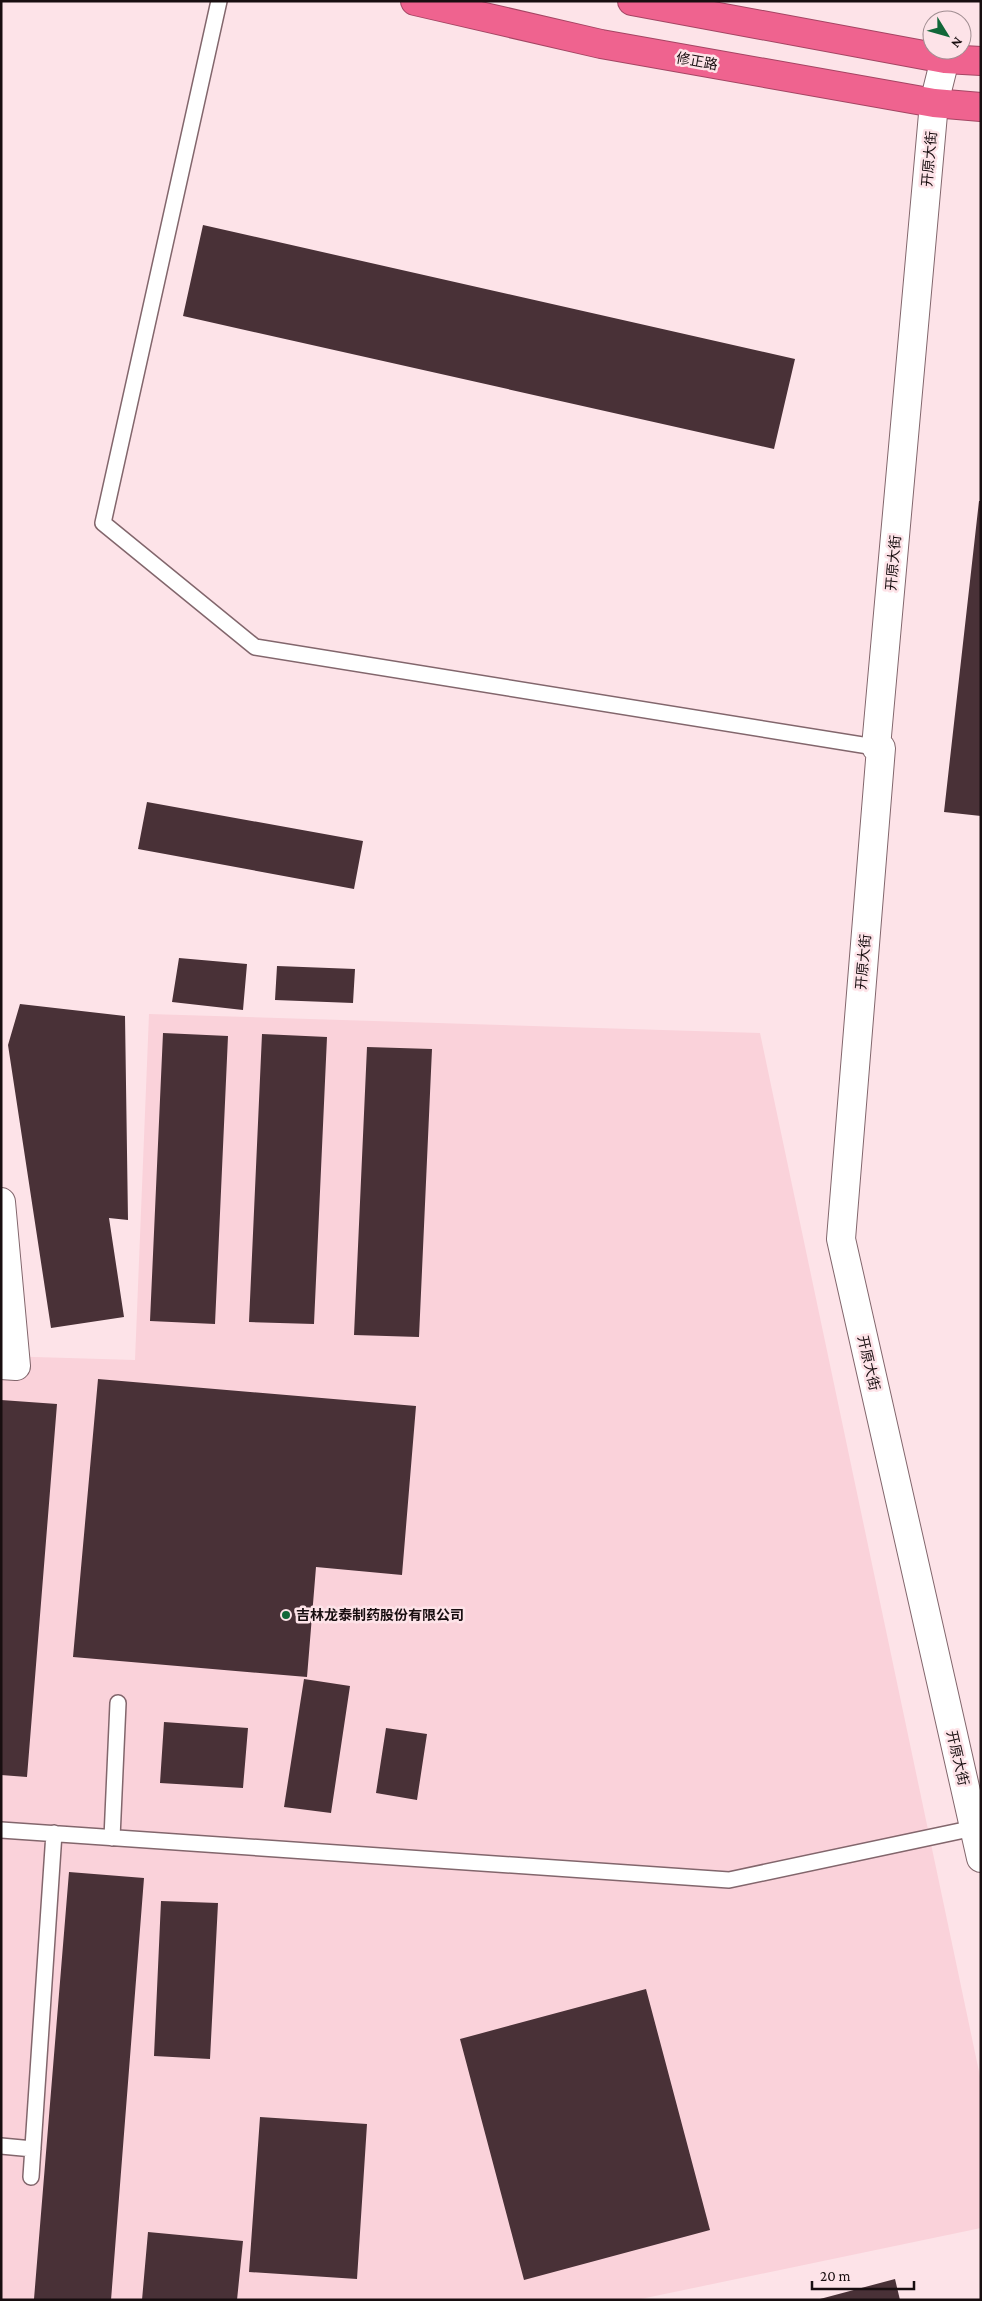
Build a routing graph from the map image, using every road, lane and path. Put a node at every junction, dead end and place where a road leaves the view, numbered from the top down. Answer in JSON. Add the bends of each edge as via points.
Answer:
{"nodes":[{"id":1,"x":219,"y":1,"type":"edge"},
{"id":2,"x":415,"y":1,"type":"edge"},
{"id":3,"x":632,"y":1,"type":"edge"},
{"id":4,"x":922,"y":55,"type":"edge"},
{"id":5,"x":945,"y":60,"type":"edge"},
{"id":6,"x":957,"y":60,"type":"edge"},
{"id":7,"x":981,"y":62,"type":"edge"},
{"id":8,"x":934,"y":103,"type":"junction"},
{"id":9,"x":981,"y":107,"type":"edge"},
{"id":10,"x":878,"y":747,"type":"junction"},
{"id":11,"x":1,"y":1202,"type":"edge"},
{"id":12,"x":1,"y":1365,"type":"edge"},
{"id":13,"x":118,"y":1703,"type":"dead end"},
{"id":14,"x":974,"y":1828,"type":"junction"},
{"id":15,"x":1,"y":1830,"type":"edge"},
{"id":16,"x":54,"y":1834,"type":"junction"},
{"id":17,"x":112,"y":1838,"type":"junction"},
{"id":18,"x":981,"y":1858,"type":"edge"},
{"id":19,"x":1,"y":2146,"type":"edge"},
{"id":20,"x":33,"y":2149,"type":"junction"},
{"id":21,"x":31,"y":2177,"type":"dead end"}],
"edges":[{"from":1,"to":10,"type":"lane","via":[[103,523],[255,647]]},
{"from":2,"to":8,"type":"highway","name":"修正路","via":[[601,44]]},
{"from":3,"to":4,"type":"highway"},
{"from":5,"to":8,"type":"street","name":"开原大街"},
{"from":6,"to":7,"type":"highway"},
{"from":8,"to":9,"type":"highway","name":"修正路"},
{"from":8,"to":10,"type":"street","name":"开原大街"},
{"from":10,"to":14,"type":"street","name":"开原大街","via":[[841,1239]]},
{"from":11,"to":12,"type":"street","via":[[16,1366]]},
{"from":13,"to":17,"type":"lane"},
{"from":14,"to":17,"type":"lane","via":[[728,1880]]},
{"from":14,"to":18,"type":"street","name":"开原大街"},
{"from":15,"to":16,"type":"lane"},
{"from":16,"to":17,"type":"lane"},
{"from":16,"to":20,"type":"lane"},
{"from":19,"to":20,"type":"lane"},
{"from":20,"to":21,"type":"lane"}]}
